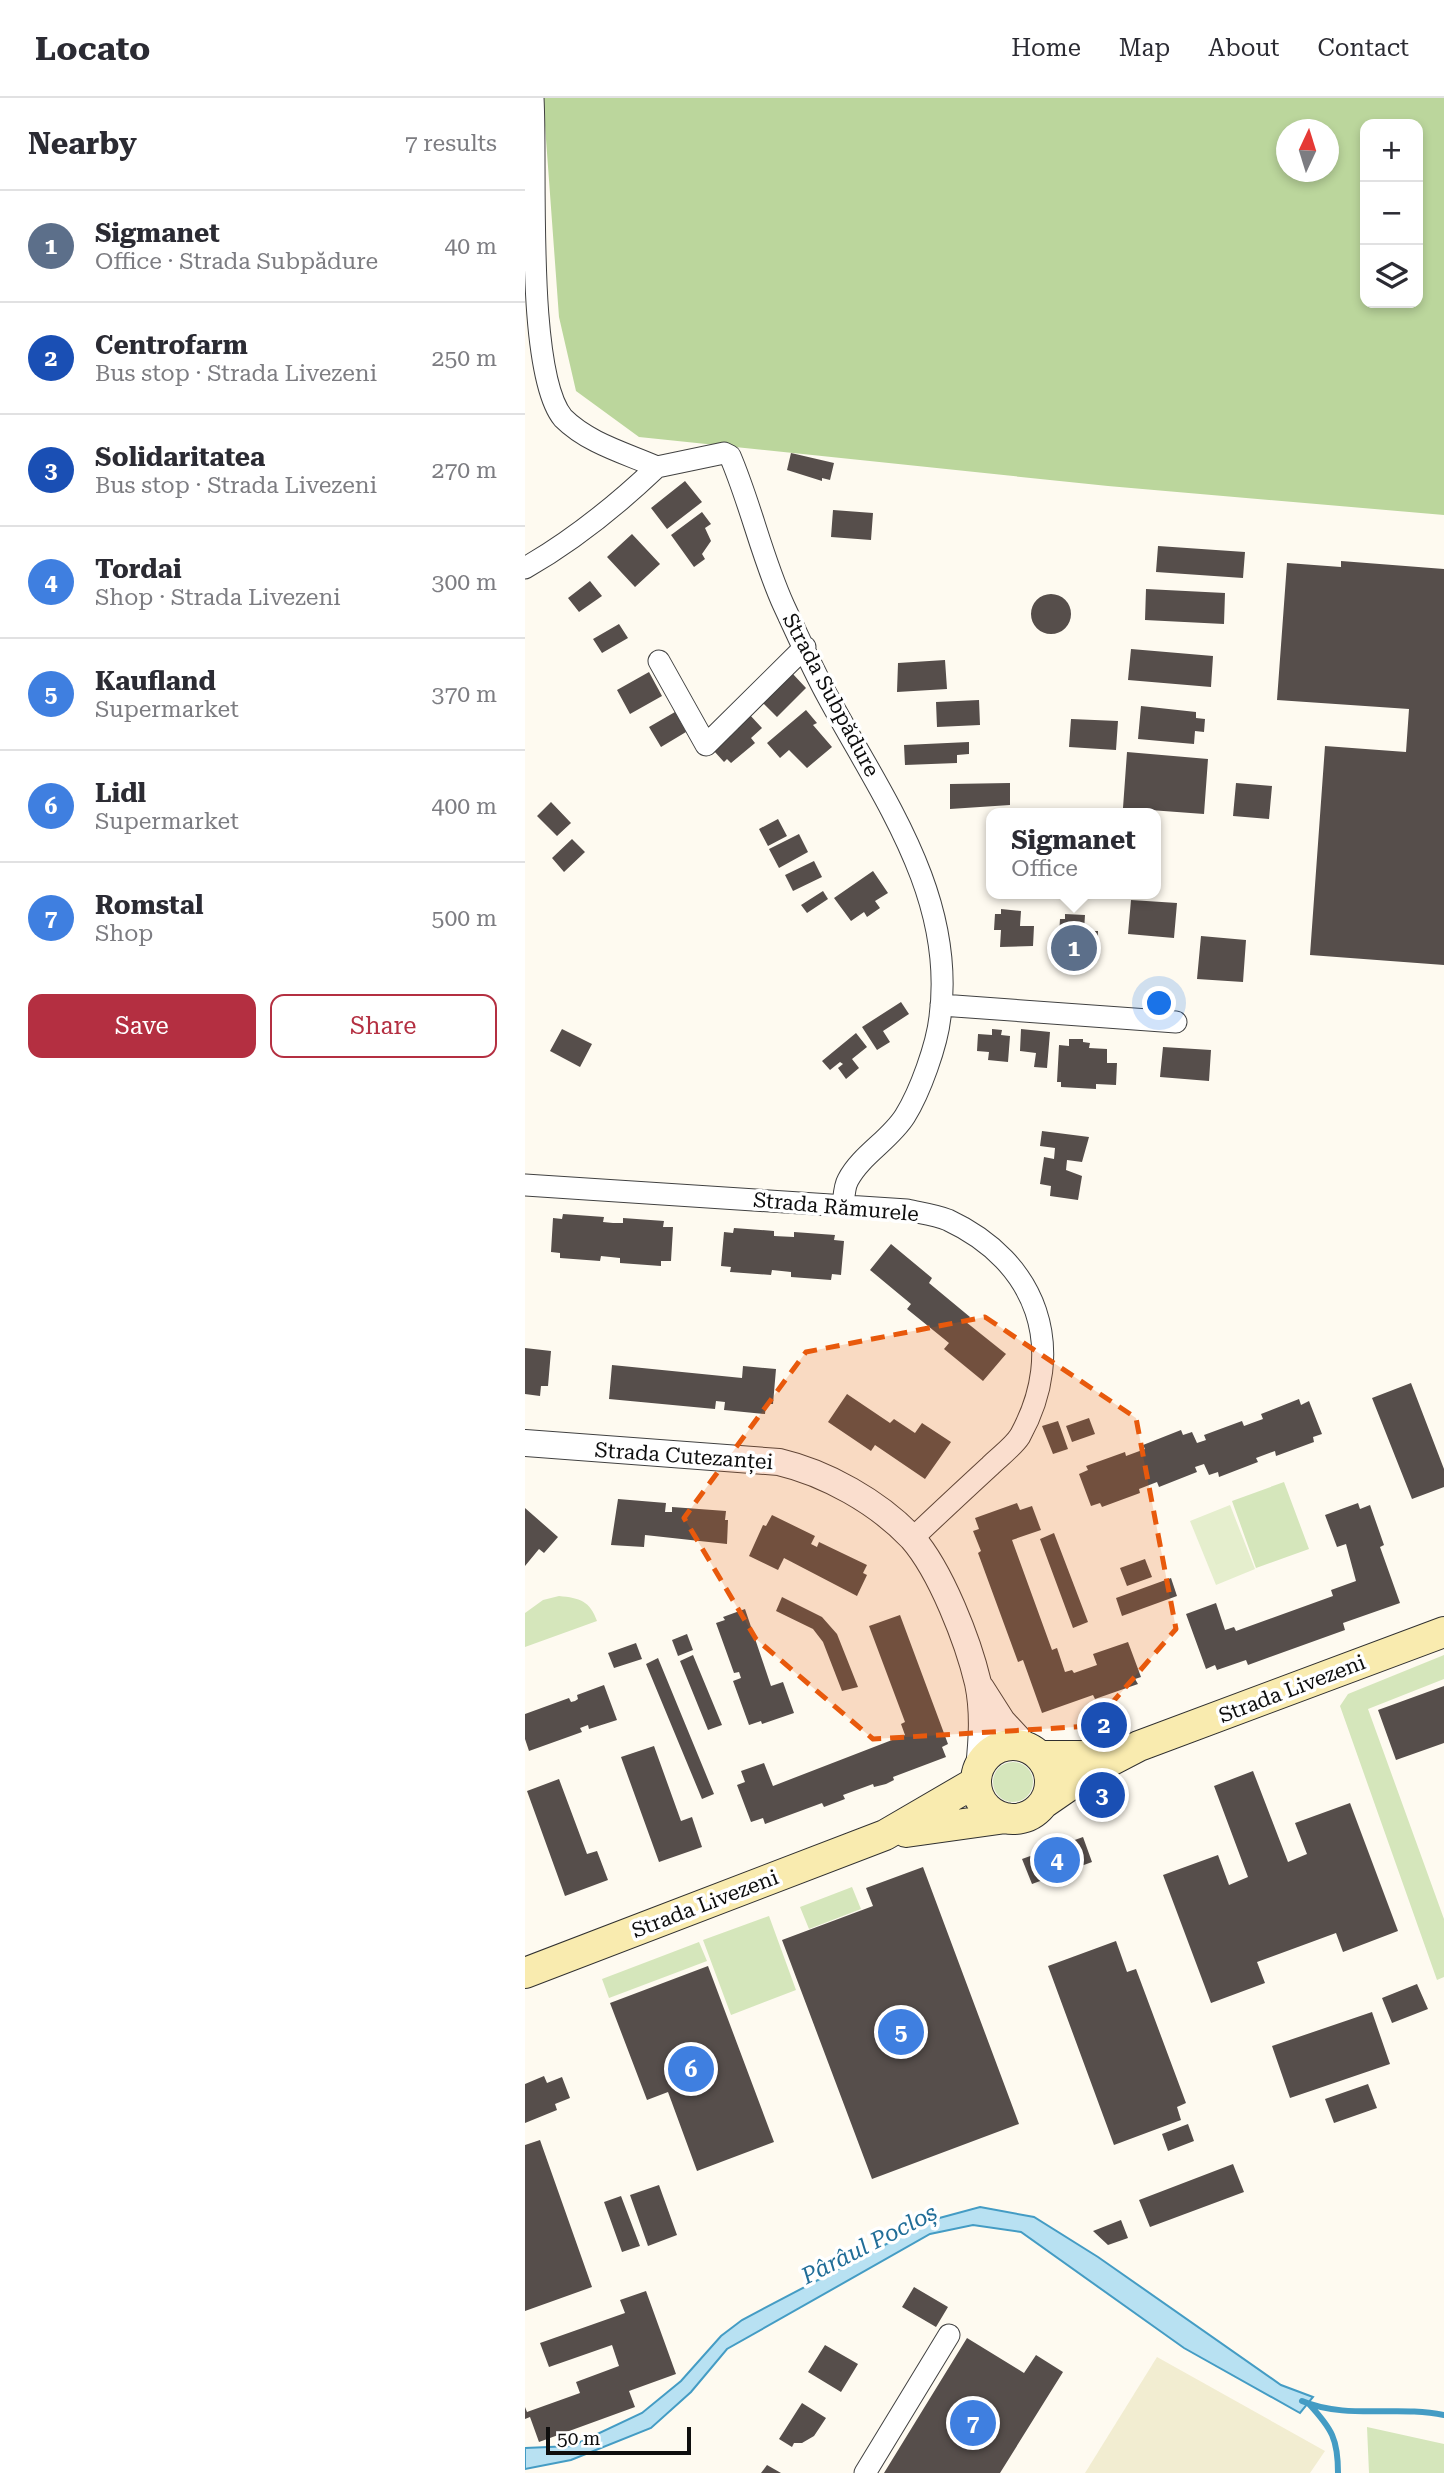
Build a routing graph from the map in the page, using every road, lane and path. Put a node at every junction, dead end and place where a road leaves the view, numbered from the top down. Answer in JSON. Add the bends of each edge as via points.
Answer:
{"nodes":[{"id":1,"x":533,"y":98,"type":"edge"},
{"id":2,"x":657,"y":467,"type":"junction"},
{"id":3,"x":525,"y":568,"type":"edge"},
{"id":4,"x":805,"y":647,"type":"junction"},
{"id":5,"x":659,"y":661,"type":"dead end"},
{"id":6,"x":941,"y":1005,"type":"junction"},
{"id":7,"x":1176,"y":1023,"type":"dead end"},
{"id":8,"x":525,"y":1185,"type":"edge"},
{"id":9,"x":843,"y":1206,"type":"junction"},
{"id":10,"x":525,"y":1443,"type":"edge"},
{"id":11,"x":912,"y":1539,"type":"junction"},
{"id":12,"x":1444,"y":1632,"type":"edge"},
{"id":13,"x":978,"y":1684,"type":"junction"},
{"id":14,"x":1139,"y":1746,"type":"junction"},
{"id":15,"x":1033,"y":1752,"type":"junction"},
{"id":16,"x":977,"y":1775,"type":"junction"},
{"id":17,"x":1044,"y":1803,"type":"junction"},
{"id":18,"x":1006,"y":1818,"type":"junction"},
{"id":19,"x":885,"y":1835,"type":"junction"},
{"id":20,"x":525,"y":1973,"type":"edge"},
{"id":21,"x":949,"y":2335,"type":"dead end"},
{"id":22,"x":865,"y":2473,"type":"edge"}],
"edges":[{"from":1,"to":2,"type":"street","via":[[535,325],[547,394],[560,416],[583,435]]},
{"from":2,"to":3,"type":"street","via":[[619,503]]},
{"from":2,"to":4,"type":"street","name":"Strada Subpădure","via":[[724,453],[730,456],[761,550]]},
{"from":4,"to":5,"type":"street","via":[[706,745]]},
{"from":4,"to":6,"type":"street","name":"Strada Subpădure","via":[[920,867],[941,947]]},
{"from":6,"to":7,"type":"street"},
{"from":6,"to":9,"type":"street","name":"Strada Subpădure","via":[[918,1090],[904,1117],[848,1180]]},
{"from":8,"to":9,"type":"street","name":"Strada Rămurele"},
{"from":9,"to":11,"type":"street","name":"Strada Rămurele","via":[[907,1210],[946,1219],[984,1240],[1019,1277],[1038,1312],[1043,1350],[1039,1390],[1019,1438]]},
{"from":10,"to":11,"type":"street","name":"Strada Cutezanței","via":[[783,1463],[810,1470],[843,1488],[878,1509]]},
{"from":11,"to":13,"type":"street","name":"Strada Cutezanței","via":[[936,1576]]},
{"from":12,"to":14,"type":"main road","name":"Strada Livezeni"},
{"from":13,"to":15,"type":"street","name":"Strada Cutezanței","via":[[1002,1721]]},
{"from":13,"to":16,"type":"street","name":"Strada Cutezanței","via":[[983,1728]]},
{"from":14,"to":15,"type":"main road","name":"Strada Livezeni","via":[[1083,1756]]},
{"from":14,"to":17,"type":"main road","name":"Strada Livezeni"},
{"from":15,"to":16,"type":"main road","via":[[1013,1745],[999,1748],[986,1756]]},
{"from":15,"to":17,"type":"main road","via":[[1050,1779]]},
{"from":16,"to":18,"type":"main road","via":[[984,1805]]},
{"from":16,"to":19,"type":"main road","name":"Strada Livezeni"},
{"from":17,"to":18,"type":"main road","via":[[1033,1813]]},
{"from":18,"to":19,"type":"main road","name":"Strada Livezeni"},
{"from":19,"to":20,"type":"main road","name":"Strada Livezeni"},
{"from":21,"to":22,"type":"street"}]}
